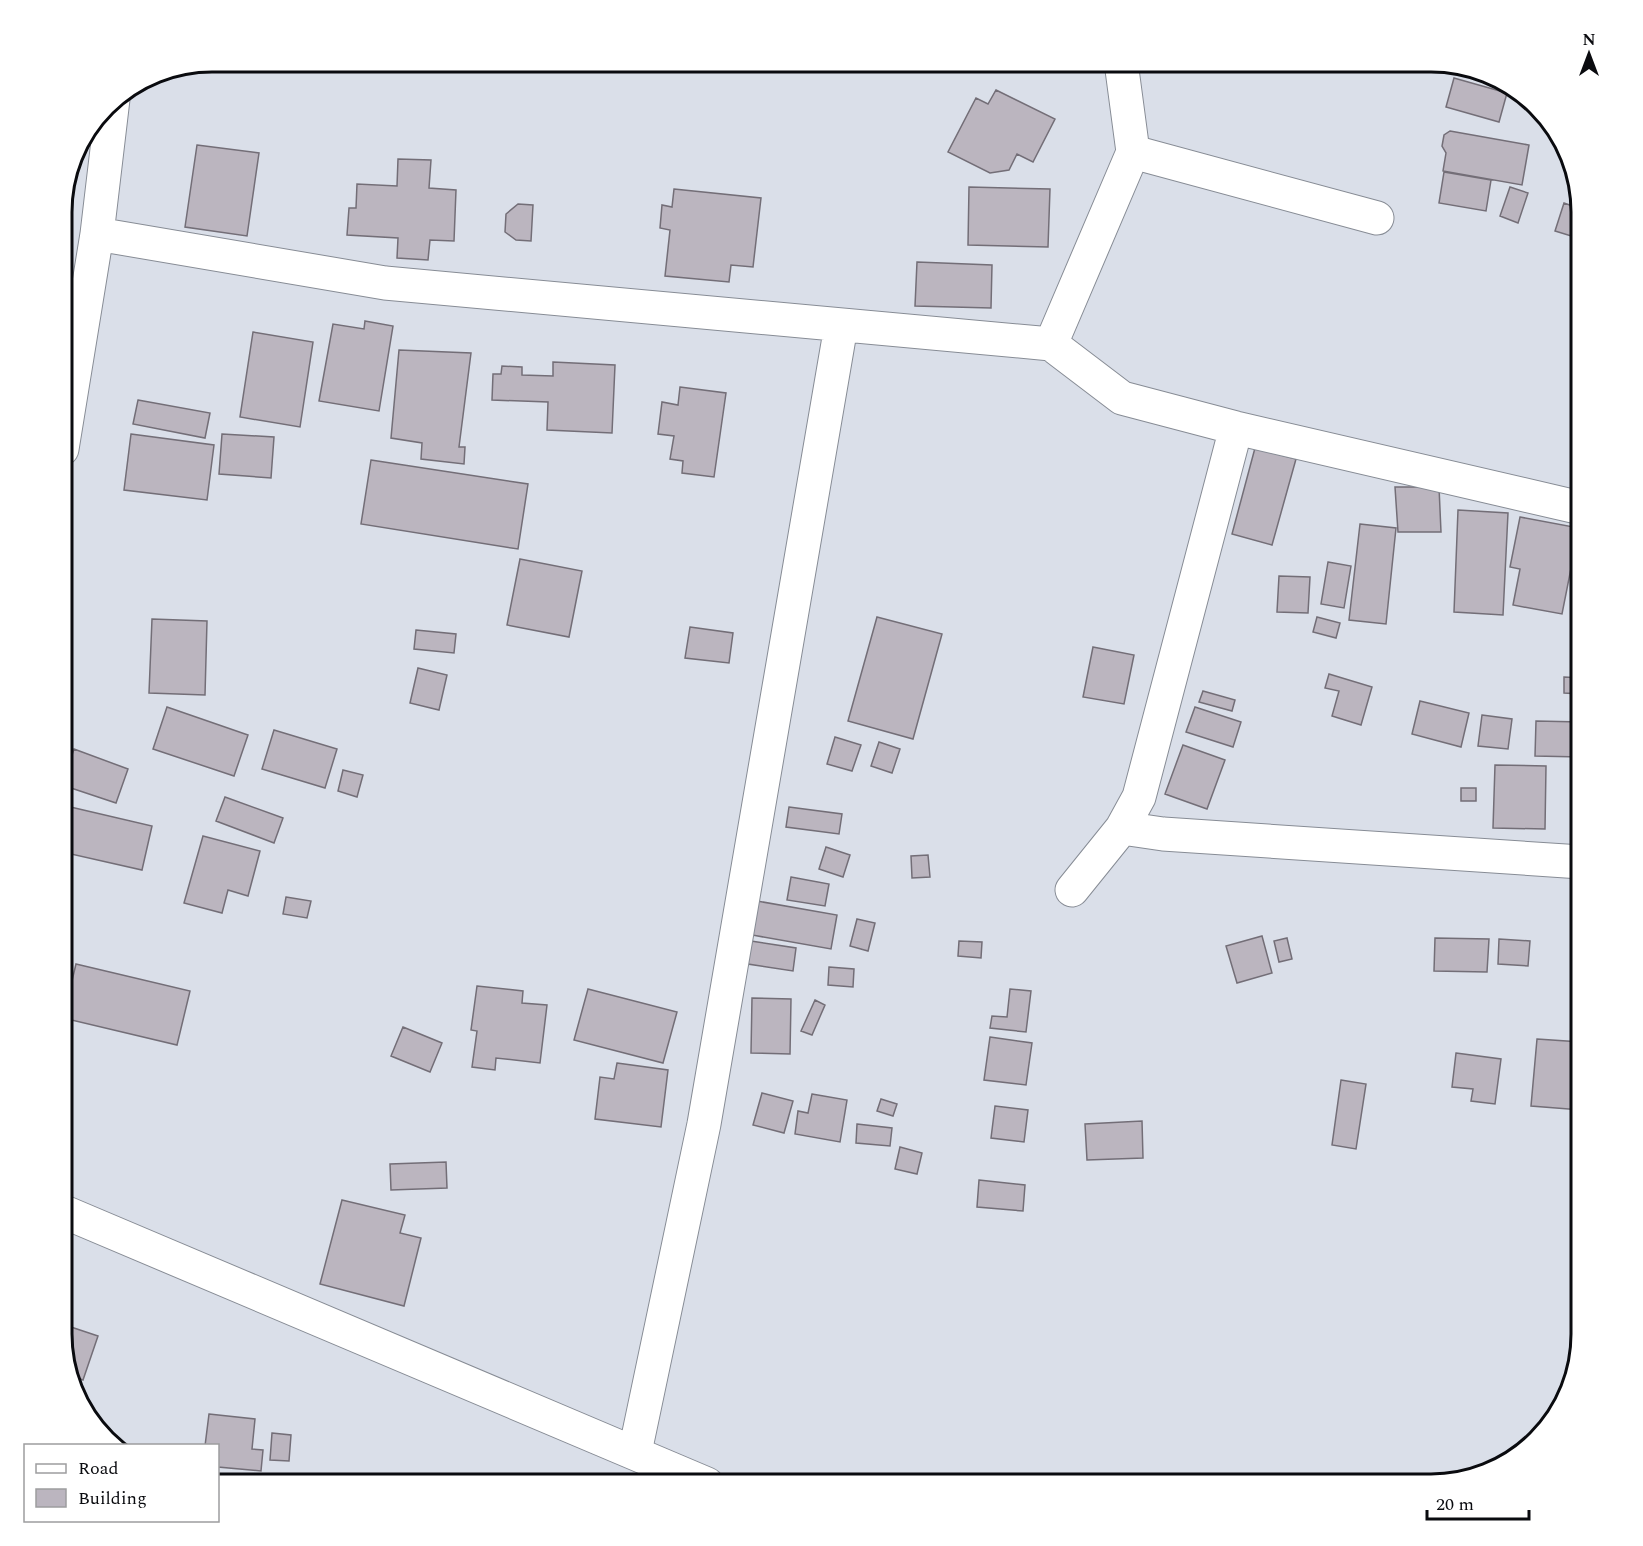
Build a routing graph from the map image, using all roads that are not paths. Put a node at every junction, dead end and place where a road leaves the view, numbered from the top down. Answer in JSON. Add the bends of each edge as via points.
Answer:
{"nodes":[{"id":1,"x":1122,"y":72,"type":"edge"},
{"id":2,"x":111,"y":116,"type":"edge"},
{"id":3,"x":1133,"y":152,"type":"junction"},
{"id":4,"x":1377,"y":218,"type":"dead end"},
{"id":5,"x":97,"y":234,"type":"junction"},
{"id":6,"x":841,"y":326,"type":"junction"},
{"id":7,"x":1051,"y":344,"type":"junction"},
{"id":8,"x":72,"y":347,"type":"edge"},
{"id":9,"x":1236,"y":428,"type":"junction"},
{"id":10,"x":1571,"y":506,"type":"edge"},
{"id":11,"x":1122,"y":828,"type":"junction"},
{"id":12,"x":1571,"y":861,"type":"edge"},
{"id":13,"x":1072,"y":890,"type":"dead end"},
{"id":14,"x":72,"y":1215,"type":"edge"},
{"id":15,"x":635,"y":1452,"type":"junction"},
{"id":16,"x":684,"y":1474,"type":"edge"}],
"edges":[{"from":1,"to":3,"type":"street"},
{"from":2,"to":5,"type":"street"},
{"from":3,"to":4,"type":"street"},
{"from":3,"to":7,"type":"street"},
{"from":5,"to":6,"type":"street","via":[[385,283]]},
{"from":5,"to":8,"type":"street"},
{"from":6,"to":7,"type":"street"},
{"from":6,"to":15,"type":"street","via":[[704,1124]]},
{"from":7,"to":9,"type":"street","via":[[1122,398]]},
{"from":9,"to":10,"type":"street"},
{"from":9,"to":11,"type":"street","via":[[1139,797]]},
{"from":11,"to":12,"type":"street","via":[[1175,835]]},
{"from":11,"to":13,"type":"street"},
{"from":14,"to":15,"type":"street"},
{"from":15,"to":16,"type":"street"}]}
